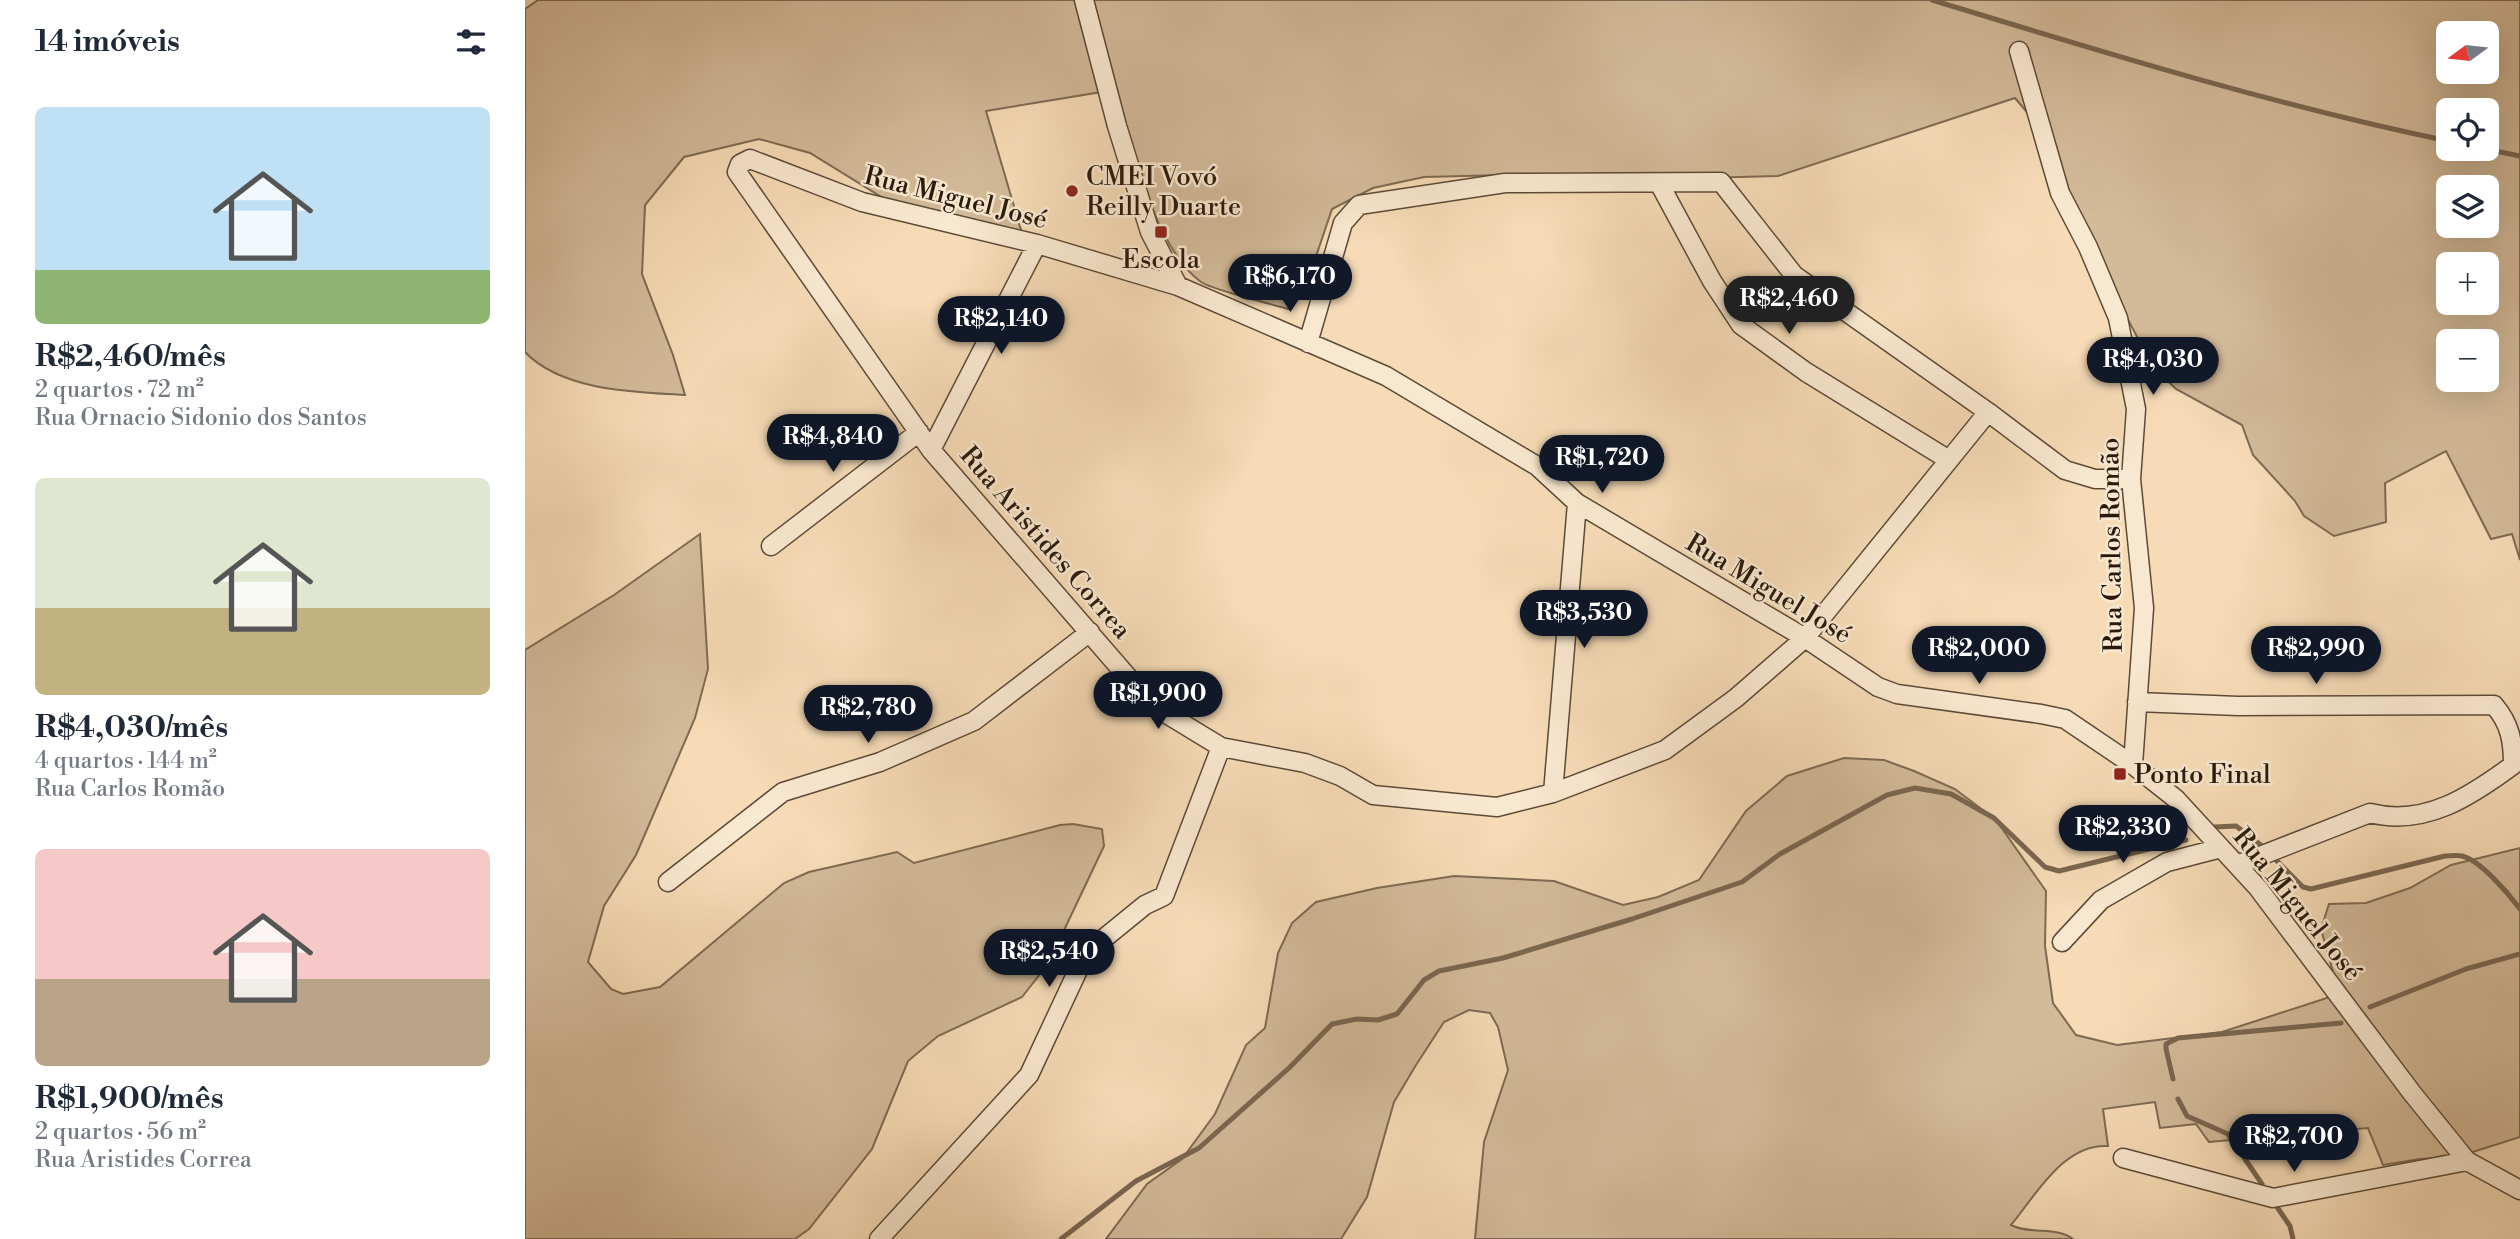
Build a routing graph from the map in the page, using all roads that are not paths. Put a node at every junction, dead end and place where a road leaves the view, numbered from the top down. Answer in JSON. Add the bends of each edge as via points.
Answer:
{"nodes":[{"id":1,"x":1084,"y":0,"type":"edge"},
{"id":2,"x":2019,"y":51,"type":"dead end"},
{"id":3,"x":740,"y":164,"type":"joint"},
{"id":4,"x":1659,"y":183,"type":"junction"},
{"id":5,"x":1037,"y":244,"type":"junction"},
{"id":6,"x":1178,"y":286,"type":"junction"},
{"id":7,"x":1308,"y":343,"type":"junction"},
{"id":8,"x":1988,"y":412,"type":"junction"},
{"id":9,"x":919,"y":432,"type":"junction"},
{"id":10,"x":931,"y":450,"type":"junction"},
{"id":11,"x":1949,"y":460,"type":"junction"},
{"id":12,"x":2131,"y":479,"type":"junction"},
{"id":13,"x":1577,"y":503,"type":"junction"},
{"id":14,"x":771,"y":547,"type":"dead end"},
{"id":15,"x":1090,"y":632,"type":"junction"},
{"id":16,"x":1805,"y":638,"type":"junction"},
{"id":17,"x":2137,"y":702,"type":"junction"},
{"id":18,"x":1221,"y":747,"type":"junction"},
{"id":19,"x":2133,"y":765,"type":"junction"},
{"id":20,"x":1553,"y":793,"type":"junction"},
{"id":21,"x":2221,"y":848,"type":"junction"},
{"id":22,"x":2237,"y":865,"type":"junction"},
{"id":23,"x":668,"y":883,"type":"dead end"},
{"id":24,"x":2062,"y":942,"type":"dead end"},
{"id":25,"x":2123,"y":1158,"type":"dead end"},
{"id":26,"x":2467,"y":1161,"type":"junction"},
{"id":27,"x":2520,"y":1190,"type":"edge"},
{"id":28,"x":879,"y":1239,"type":"edge"}],
"edges":[{"from":1,"to":6,"type":"street","via":[[1150,232]]},
{"from":2,"to":12,"type":"street","name":"Rua Carlos Romão","via":[[2060,193],[2118,318],[2136,409]]},
{"from":3,"to":5,"type":"street","name":"Rua Miguel José","via":[[750,159],[862,202]]},
{"from":3,"to":9,"type":"street","name":"Rua Aristides Correa","via":[[737,172]]},
{"from":4,"to":7,"type":"street","via":[[1505,183],[1359,205],[1343,223]]},
{"from":4,"to":8,"type":"street","via":[[1721,182],[1794,275]]},
{"from":4,"to":11,"type":"street","via":[[1741,325],[1806,372]]},
{"from":5,"to":6,"type":"street","name":"Rua Miguel José"},
{"from":5,"to":10,"type":"street"},
{"from":6,"to":7,"type":"street","name":"Rua Miguel José"},
{"from":7,"to":13,"type":"street","name":"Rua Miguel José","via":[[1386,376],[1514,452],[1537,466]]},
{"from":8,"to":11,"type":"street","name":"Rua Aristides Correa"},
{"from":8,"to":12,"type":"street","via":[[2065,470],[2095,479]]},
{"from":9,"to":10,"type":"street","name":"Rua Aristides Correa"},
{"from":9,"to":14,"type":"street"},
{"from":10,"to":15,"type":"street","name":"Rua Aristides Correa"},
{"from":11,"to":16,"type":"street","name":"Rua Aristides Correa"},
{"from":12,"to":17,"type":"street","name":"Rua Carlos Romão","via":[[2144,608]]},
{"from":13,"to":16,"type":"street","name":"Rua Miguel José"},
{"from":13,"to":20,"type":"street"},
{"from":15,"to":18,"type":"street","name":"Rua Aristides Correa","via":[[1152,705]]},
{"from":15,"to":23,"type":"street","via":[[974,721],[880,762],[783,792]]},
{"from":16,"to":19,"type":"street","name":"Rua Miguel José","via":[[1896,694],[2065,719]]},
{"from":16,"to":20,"type":"street","name":"Rua Aristides Correa","via":[[1737,698],[1665,750]]},
{"from":17,"to":19,"type":"street","name":"Rua Carlos Romão"},
{"from":17,"to":22,"type":"street","via":[[2494,705],[2505,718],[2513,737],[2513,765],[2477,791],[2425,815],[2391,818],[2370,813]]},
{"from":18,"to":20,"type":"street","name":"Rua Aristides Correa","via":[[1305,763],[1373,795],[1497,807]]},
{"from":18,"to":28,"type":"street","via":[[1164,896],[1145,905],[1086,953],[1030,1075]]},
{"from":19,"to":21,"type":"street","name":"Rua Miguel José","via":[[2176,799]]},
{"from":21,"to":22,"type":"street","name":"Rua Miguel José"},
{"from":21,"to":24,"type":"street","via":[[2167,862],[2101,900]]},
{"from":22,"to":26,"type":"street","name":"Rua Miguel José"},
{"from":25,"to":26,"type":"street","via":[[2273,1198]]},
{"from":26,"to":27,"type":"street","name":"Rua Miguel José"}]}
